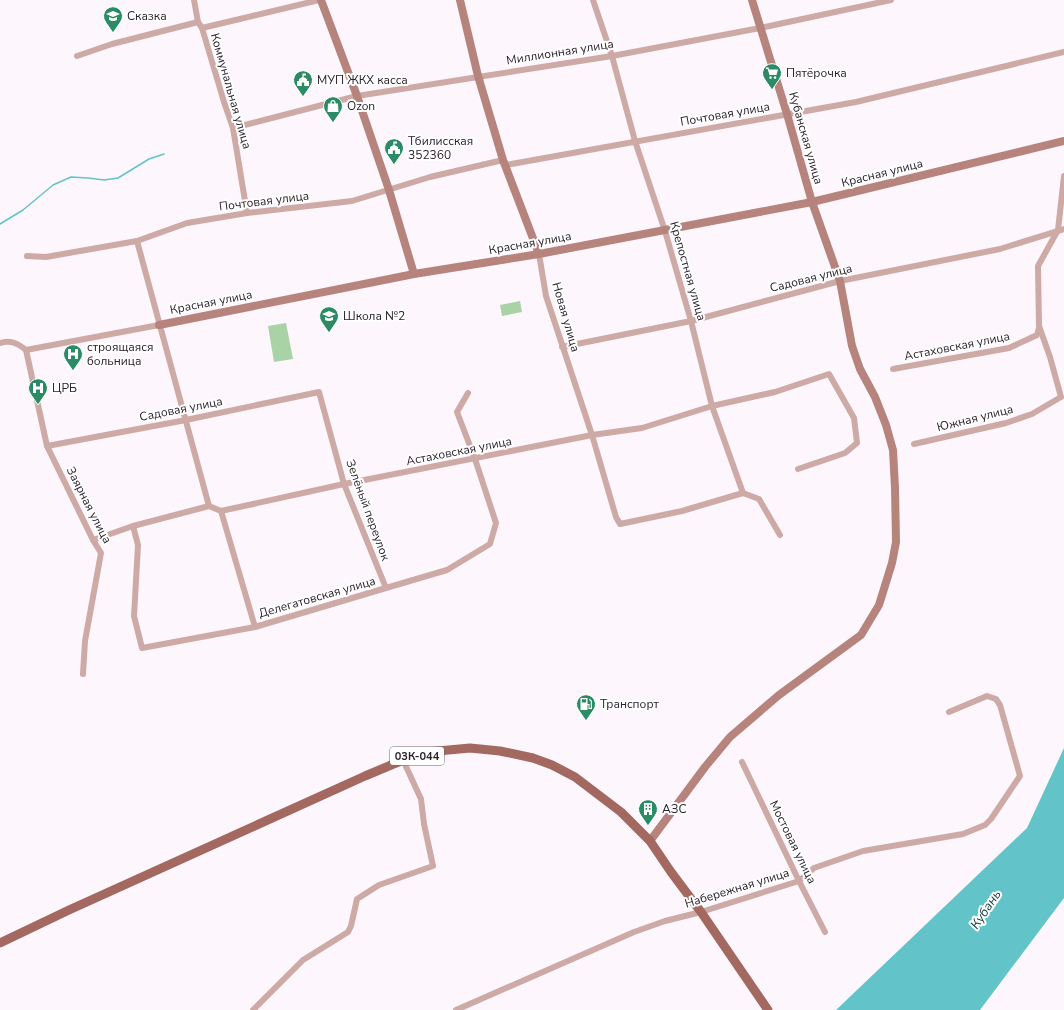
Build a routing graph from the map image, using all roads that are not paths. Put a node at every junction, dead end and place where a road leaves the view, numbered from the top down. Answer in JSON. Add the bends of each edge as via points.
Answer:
{"nodes":[{"id":1,"x":194,"y":0,"type":"edge"},
{"id":2,"x":320,"y":0,"type":"edge"},
{"id":3,"x":460,"y":0,"type":"edge"},
{"id":4,"x":593,"y":0,"type":"edge"},
{"id":5,"x":752,"y":0,"type":"edge"},
{"id":6,"x":891,"y":0,"type":"edge"},
{"id":7,"x":198,"y":22,"type":"junction"},
{"id":8,"x":202,"y":28,"type":"junction"},
{"id":9,"x":760,"y":28,"type":"junction"},
{"id":10,"x":1064,"y":52,"type":"edge"},
{"id":11,"x":77,"y":56,"type":"dead end"},
{"id":12,"x":612,"y":56,"type":"junction"},
{"id":13,"x":478,"y":76,"type":"junction"},
{"id":14,"x":357,"y":96,"type":"junction"},
{"id":15,"x":787,"y":114,"type":"junction"},
{"id":16,"x":233,"y":128,"type":"junction"},
{"id":17,"x":635,"y":141,"type":"junction"},
{"id":18,"x":1064,"y":141,"type":"edge"},
{"id":19,"x":505,"y":162,"type":"junction"},
{"id":20,"x":1064,"y":176,"type":"edge"},
{"id":21,"x":389,"y":190,"type":"junction"},
{"id":22,"x":812,"y":202,"type":"junction"},
{"id":23,"x":247,"y":213,"type":"junction"},
{"id":24,"x":1061,"y":229,"type":"edge"},
{"id":25,"x":665,"y":231,"type":"junction"},
{"id":26,"x":137,"y":241,"type":"junction"},
{"id":27,"x":539,"y":254,"type":"junction"},
{"id":28,"x":27,"y":256,"type":"dead end"},
{"id":29,"x":414,"y":274,"type":"junction"},
{"id":30,"x":840,"y":281,"type":"junction"},
{"id":31,"x":691,"y":321,"type":"junction"},
{"id":32,"x":159,"y":325,"type":"junction"},
{"id":33,"x":1039,"y":326,"type":"junction"},
{"id":34,"x":0,"y":343,"type":"edge"},
{"id":35,"x":562,"y":347,"type":"junction"},
{"id":36,"x":26,"y":350,"type":"junction"},
{"id":37,"x":893,"y":369,"type":"dead end"},
{"id":38,"x":319,"y":392,"type":"joint"},
{"id":39,"x":468,"y":393,"type":"dead end"},
{"id":40,"x":712,"y":406,"type":"junction"},
{"id":41,"x":186,"y":420,"type":"junction"},
{"id":42,"x":592,"y":435,"type":"junction"},
{"id":43,"x":914,"y":444,"type":"dead end"},
{"id":44,"x":47,"y":446,"type":"junction"},
{"id":45,"x":475,"y":459,"type":"junction"},
{"id":46,"x":798,"y":469,"type":"dead end"},
{"id":47,"x":344,"y":484,"type":"junction"},
{"id":48,"x":743,"y":493,"type":"junction"},
{"id":49,"x":209,"y":506,"type":"junction"},
{"id":50,"x":221,"y":511,"type":"junction"},
{"id":51,"x":133,"y":526,"type":"junction"},
{"id":52,"x":780,"y":535,"type":"dead end"},
{"id":53,"x":93,"y":540,"type":"junction"},
{"id":54,"x":386,"y":588,"type":"junction"},
{"id":55,"x":255,"y":627,"type":"junction"},
{"id":56,"x":83,"y":674,"type":"dead end"},
{"id":57,"x":949,"y":712,"type":"dead end"},
{"id":58,"x":403,"y":760,"type":"junction"},
{"id":59,"x":742,"y":762,"type":"dead end"},
{"id":60,"x":650,"y":841,"type":"junction"},
{"id":61,"x":799,"y":880,"type":"junction"},
{"id":62,"x":702,"y":912,"type":"junction"},
{"id":63,"x":825,"y":932,"type":"dead end"},
{"id":64,"x":0,"y":942,"type":"edge"},
{"id":65,"x":252,"y":1010,"type":"edge"},
{"id":66,"x":456,"y":1010,"type":"edge"},
{"id":67,"x":768,"y":1010,"type":"edge"}],
"edges":[{"from":1,"to":7,"type":"street","name":"Коммунальная улица"},
{"from":2,"to":8,"type":"street"},
{"from":2,"to":14,"type":"street"},
{"from":3,"to":13,"type":"street","name":"Новая улица"},
{"from":4,"to":12,"type":"street","name":"Крепостная улица"},
{"from":5,"to":9,"type":"street","name":"Кубанская улица"},
{"from":6,"to":9,"type":"street","name":"Миллионная улица"},
{"from":7,"to":8,"type":"street","name":"Коммунальная улица"},
{"from":7,"to":11,"type":"street","via":[[112,44]]},
{"from":8,"to":16,"type":"street","name":"Коммунальная улица"},
{"from":9,"to":12,"type":"street","name":"Миллионная улица"},
{"from":9,"to":15,"type":"street","name":"Кубанская улица"},
{"from":10,"to":15,"type":"street","name":"Почтовая улица","via":[[856,102]]},
{"from":12,"to":13,"type":"street","name":"Миллионная улица"},
{"from":12,"to":17,"type":"street","name":"Крепостная улица"},
{"from":13,"to":14,"type":"street","name":"Миллионная улица"},
{"from":13,"to":19,"type":"street","name":"Новая улица"},
{"from":14,"to":16,"type":"street","name":"Миллионная улица"},
{"from":14,"to":21,"type":"street"},
{"from":15,"to":17,"type":"street","name":"Почтовая улица"},
{"from":15,"to":22,"type":"street","name":"Кубанская улица"},
{"from":16,"to":23,"type":"street","name":"Коммунальная улица"},
{"from":17,"to":19,"type":"street","name":"Почтовая улица"},
{"from":17,"to":25,"type":"street","name":"Крепостная улица"},
{"from":18,"to":22,"type":"street","name":"Красная улица"},
{"from":19,"to":21,"type":"street","name":"Почтовая улица","via":[[430,177]]},
{"from":19,"to":27,"type":"street","name":"Новая улица"},
{"from":20,"to":24,"type":"street"},
{"from":21,"to":23,"type":"street","name":"Почтовая улица","via":[[352,201]]},
{"from":21,"to":29,"type":"street"},
{"from":22,"to":25,"type":"street","name":"Красная улица"},
{"from":22,"to":30,"type":"street","name":"Кубанская улица"},
{"from":23,"to":26,"type":"street","name":"Почтовая улица","via":[[187,223]]},
{"from":24,"to":30,"type":"street","name":"Садовая улица","via":[[1000,249]]},
{"from":24,"to":33,"type":"street","via":[[1038,266]]},
{"from":25,"to":27,"type":"street","name":"Красная улица"},
{"from":25,"to":31,"type":"street","name":"Крепостная улица"},
{"from":26,"to":28,"type":"street","name":"Почтовая улица","via":[[46,258]]},
{"from":26,"to":32,"type":"street"},
{"from":27,"to":29,"type":"street","name":"Красная улица"},
{"from":27,"to":35,"type":"street","name":"Новая улица","via":[[546,296]]},
{"from":29,"to":32,"type":"street","name":"Красная улица"},
{"from":30,"to":31,"type":"street","name":"Садовая улица"},
{"from":30,"to":60,"type":"street","name":"Кубанская улица","via":[[852,346],[860,369],[878,404],[893,450],[896,542],[885,588],[879,605],[860,635],[779,695],[730,737]]},
{"from":31,"to":35,"type":"street","name":"Садовая улица"},
{"from":31,"to":40,"type":"street","name":"Крепостная улица"},
{"from":32,"to":36,"type":"street","name":"Красная улица"},
{"from":32,"to":41,"type":"street"},
{"from":33,"to":37,"type":"street","name":"Астаховская улица","via":[[1037,335],[1009,348]]},
{"from":33,"to":43,"type":"street","name":"Южная улица","via":[[1061,396],[1032,414],[1006,423]]},
{"from":34,"to":36,"type":"street","via":[[16,342]]},
{"from":35,"to":42,"type":"street","name":"Новая улица"},
{"from":36,"to":44,"type":"street","name":"Заярная улица"},
{"from":38,"to":41,"type":"street","name":"Садовая улица"},
{"from":38,"to":47,"type":"street","name":"Зелёный переулок"},
{"from":39,"to":45,"type":"street","via":[[456,412]]},
{"from":40,"to":42,"type":"street","name":"Астаховская улица","via":[[642,428]]},
{"from":40,"to":46,"type":"street","name":"Астаховская улица","via":[[775,392],[828,374],[854,418],[857,443],[844,453]]},
{"from":40,"to":48,"type":"street","name":"Крепостная улица"},
{"from":41,"to":44,"type":"street","name":"Садовая улица"},
{"from":41,"to":49,"type":"street"},
{"from":42,"to":45,"type":"street","name":"Астаховская улица"},
{"from":42,"to":48,"type":"street","name":"Новая улица","via":[[620,524],[682,512]]},
{"from":44,"to":53,"type":"street","name":"Заярная улица"},
{"from":45,"to":47,"type":"street","name":"Астаховская улица"},
{"from":45,"to":54,"type":"street","name":"Делегатовская улица","via":[[496,523],[490,544],[447,570]]},
{"from":47,"to":50,"type":"street","name":"Астаховская улица"},
{"from":47,"to":54,"type":"street","name":"Зелёный переулок"},
{"from":48,"to":52,"type":"street","via":[[758,499]]},
{"from":49,"to":50,"type":"street"},
{"from":49,"to":51,"type":"street"},
{"from":50,"to":55,"type":"street"},
{"from":51,"to":53,"type":"street"},
{"from":51,"to":55,"type":"street","name":"Делегатовская улица","via":[[138,544],[134,616],[142,648]]},
{"from":53,"to":56,"type":"street","name":"Заярная улица","via":[[101,553],[85,641]]},
{"from":54,"to":55,"type":"street","name":"Делегатовская улица"},
{"from":57,"to":61,"type":"street","name":"Набережная улица","via":[[986,696],[996,699],[1000,706],[1020,776],[991,819],[985,825],[963,834],[863,851],[814,868]]},
{"from":58,"to":60,"type":"main road","number":"03К-044","via":[[427,752],[470,748],[533,758],[575,777],[621,812]]},
{"from":58,"to":64,"type":"main road","number":"03К-044"},
{"from":58,"to":65,"type":"street","via":[[421,799],[433,866],[379,885],[357,899],[348,932],[303,960]]},
{"from":59,"to":61,"type":"street","name":"Мостовая улица"},
{"from":60,"to":62,"type":"main road","number":"03К-044"},
{"from":61,"to":62,"type":"street","name":"Набережная улица"},
{"from":61,"to":63,"type":"street","name":"Мостовая улица"},
{"from":62,"to":66,"type":"street","name":"Набережная улица","via":[[634,932]]},
{"from":62,"to":67,"type":"main road","number":"03К-044"}]}
